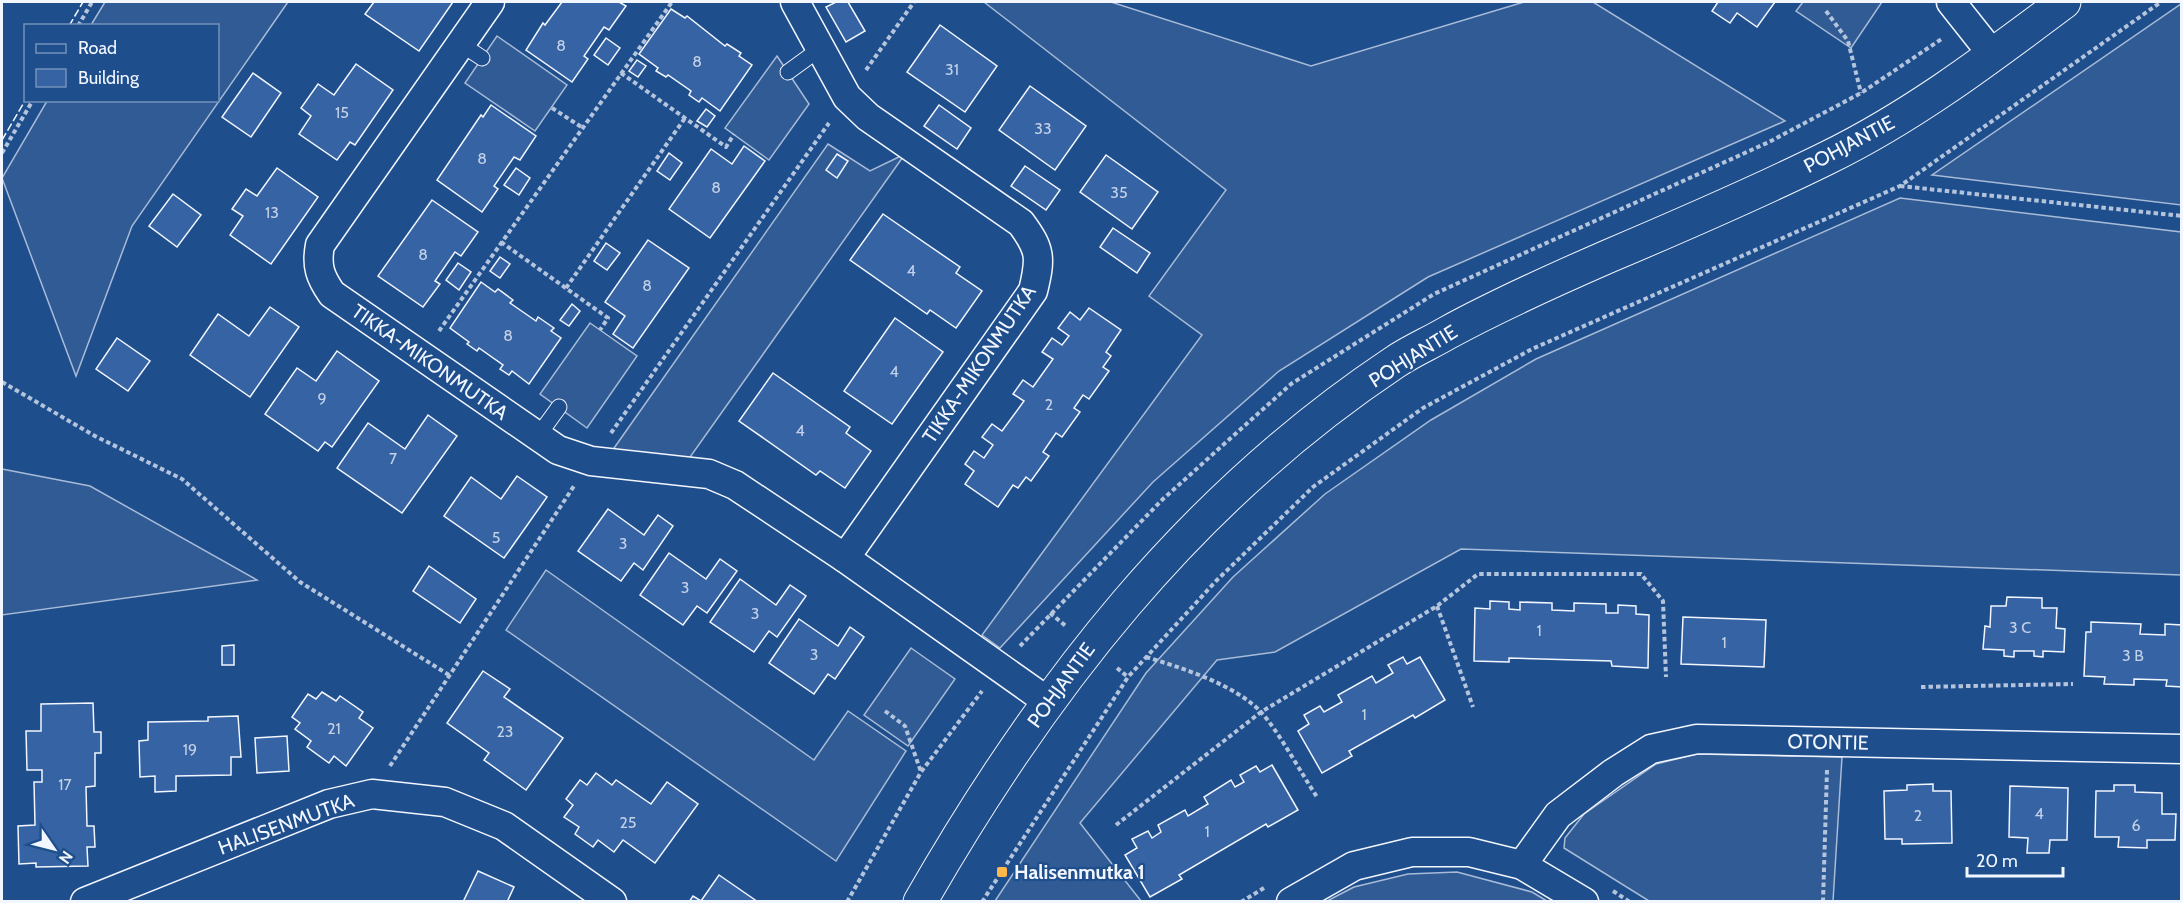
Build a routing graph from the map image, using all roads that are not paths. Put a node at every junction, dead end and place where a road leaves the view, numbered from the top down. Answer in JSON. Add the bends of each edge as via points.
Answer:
{"nodes":[{"id":1,"x":490,"y":2,"type":"edge"},
{"id":2,"x":795,"y":2,"type":"edge"},
{"id":3,"x":1951,"y":2,"type":"edge"},
{"id":4,"x":2064,"y":2,"type":"edge"},
{"id":5,"x":820,"y":48,"type":"junction"},
{"id":6,"x":1993,"y":55,"type":"junction"},
{"id":7,"x":788,"y":72,"type":"dead end"},
{"id":8,"x":559,"y":407,"type":"dead end"},
{"id":9,"x":538,"y":436,"type":"junction"},
{"id":10,"x":845,"y":558,"type":"junction"},
{"id":11,"x":1047,"y":701,"type":"junction"},
{"id":12,"x":2181,"y":749,"type":"edge"},
{"id":13,"x":1522,"y":865,"type":"junction"},
{"id":14,"x":85,"y":902,"type":"edge"},
{"id":15,"x":612,"y":902,"type":"edge"},
{"id":16,"x":920,"y":902,"type":"edge"},
{"id":17,"x":1291,"y":902,"type":"edge"},
{"id":18,"x":1584,"y":902,"type":"edge"}],
"edges":[{"from":1,"to":9,"type":"street","name":"TIKKA-MIKONMUTKA","via":[[472,51],[320,245],[317,263],[322,280],[333,294]]},
{"from":2,"to":5,"type":"street","name":"TIKKA-MIKONMUTKA"},
{"from":3,"to":6,"type":"street"},
{"from":4,"to":6,"type":"street","name":"POHJANTIE"},
{"from":5,"to":7,"type":"lane"},
{"from":5,"to":10,"type":"street","name":"TIKKA-MIKONMUTKA","via":[[847,97],[868,117],[1021,223],[1035,243],[1039,266],[1033,291]]},
{"from":6,"to":11,"type":"street","name":"POHJANTIE","via":[[1914,109],[1830,157],[1515,296],[1396,361],[1283,447],[1179,542],[1089,645]]},
{"from":8,"to":9,"type":"lane"},
{"from":9,"to":10,"type":"street","name":"TIKKA-MIKONMUTKA","via":[[558,450],[591,461],[709,474],[735,485]]},
{"from":10,"to":11,"type":"street","name":"TIKKA-MIKONMUTKA"},
{"from":11,"to":16,"type":"street","name":"POHJANTIE"},
{"from":12,"to":13,"type":"street","name":"OTONTIE","via":[[1697,739],[1651,749],[1613,773],[1558,815]]},
{"from":13,"to":17,"type":"street","via":[[1469,852],[1412,852],[1354,866]]},
{"from":13,"to":18,"type":"street"},
{"from":14,"to":15,"type":"street","name":"HALISENMUTKA","via":[[329,804],[372,794],[445,802],[504,826]]}]}
